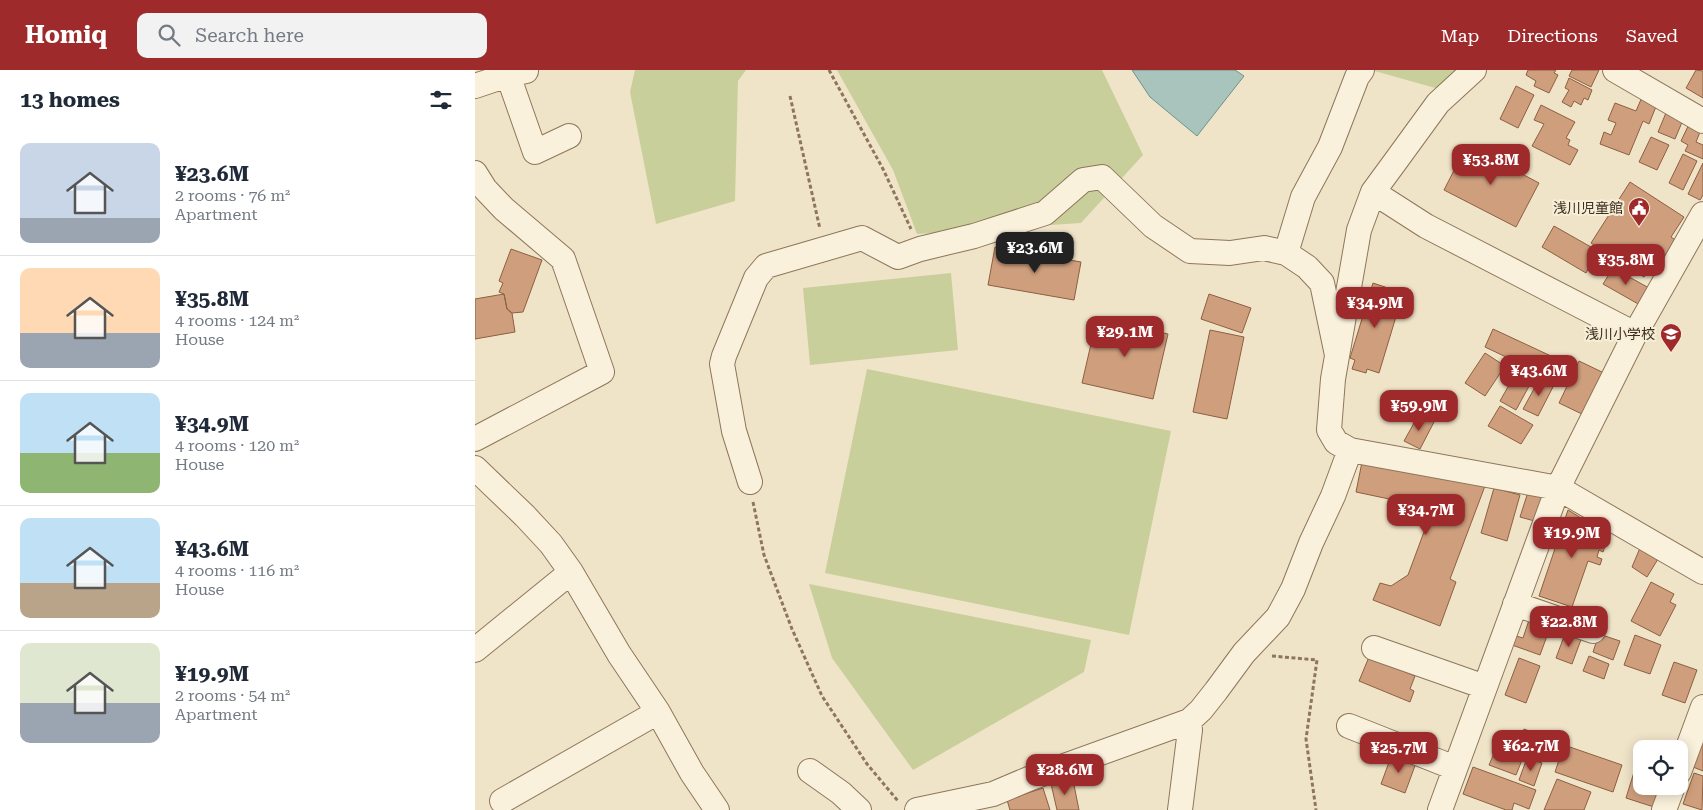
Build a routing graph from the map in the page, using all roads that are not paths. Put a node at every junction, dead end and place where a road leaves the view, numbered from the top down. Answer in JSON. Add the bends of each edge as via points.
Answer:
{"nodes":[{"id":1,"x":1362,"y":70,"type":"edge"},
{"id":2,"x":1474,"y":70,"type":"edge"},
{"id":3,"x":1615,"y":70,"type":"edge"},
{"id":4,"x":517,"y":73,"type":"edge"},
{"id":5,"x":475,"y":86,"type":"edge"},
{"id":6,"x":1703,"y":121,"type":"edge"},
{"id":7,"x":569,"y":136,"type":"dead end"},
{"id":8,"x":475,"y":173,"type":"edge"},
{"id":9,"x":1373,"y":192,"type":"junction"},
{"id":10,"x":1703,"y":214,"type":"edge"},
{"id":11,"x":1287,"y":253,"type":"junction"},
{"id":12,"x":1635,"y":334,"type":"junction"},
{"id":13,"x":1337,"y":354,"type":"junction"},
{"id":14,"x":475,"y":439,"type":"edge"},
{"id":15,"x":1350,"y":450,"type":"junction"},
{"id":16,"x":475,"y":468,"type":"edge"},
{"id":17,"x":750,"y":482,"type":"road end"},
{"id":18,"x":1558,"y":488,"type":"junction"},
{"id":19,"x":571,"y":572,"type":"junction"},
{"id":20,"x":1703,"y":572,"type":"edge"},
{"id":21,"x":1515,"y":604,"type":"junction"},
{"id":22,"x":1593,"y":631,"type":"dead end"},
{"id":23,"x":1374,"y":648,"type":"dead end"},
{"id":24,"x":475,"y":650,"type":"edge"},
{"id":25,"x":1485,"y":688,"type":"junction"},
{"id":26,"x":1703,"y":707,"type":"edge"},
{"id":27,"x":658,"y":712,"type":"junction"},
{"id":28,"x":1189,"y":721,"type":"junction"},
{"id":29,"x":1349,"y":726,"type":"dead end"},
{"id":30,"x":1688,"y":748,"type":"edge"},
{"id":31,"x":1455,"y":768,"type":"junction"},
{"id":32,"x":810,"y":771,"type":"dead end"},
{"id":33,"x":1670,"y":795,"type":"edge"},
{"id":34,"x":502,"y":801,"type":"dead end"},
{"id":35,"x":995,"y":802,"type":"edge"},
{"id":36,"x":919,"y":809,"type":"edge"},
{"id":37,"x":717,"y":810,"type":"edge"},
{"id":38,"x":859,"y":810,"type":"edge"},
{"id":39,"x":1180,"y":810,"type":"edge"},
{"id":40,"x":1440,"y":810,"type":"edge"},
{"id":41,"x":1665,"y":810,"type":"edge"}],
"edges":[{"from":1,"to":11,"type":"street","via":[[1330,147],[1303,197]]},
{"from":2,"to":9,"type":"street","via":[[1438,103]]},
{"from":3,"to":6,"type":"street"},
{"from":4,"to":5,"type":"street"},
{"from":4,"to":7,"type":"street","via":[[535,152]]},
{"from":8,"to":14,"type":"street","via":[[504,209],[563,259],[602,372]]},
{"from":9,"to":12,"type":"street","via":[[1427,226]]},
{"from":9,"to":13,"type":"street","via":[[1359,230]]},
{"from":10,"to":12,"type":"street"},
{"from":11,"to":13,"type":"street","via":[[1322,284]]},
{"from":11,"to":17,"type":"street","via":[[1264,248],[1230,253],[1190,251],[1153,226],[1102,177],[1083,180],[1045,213],[898,257],[862,238],[766,266],[756,278],[722,364],[735,432]]},
{"from":12,"to":18,"type":"street"},
{"from":13,"to":15,"type":"street","via":[[1329,430],[1337,442]]},
{"from":15,"to":18,"type":"street"},
{"from":15,"to":28,"type":"street","via":[[1293,589],[1278,617]]},
{"from":16,"to":19,"type":"street","via":[[551,544]]},
{"from":18,"to":20,"type":"street"},
{"from":18,"to":21,"type":"street"},
{"from":19,"to":24,"type":"street"},
{"from":19,"to":27,"type":"street","via":[[619,654]]},
{"from":21,"to":22,"type":"street"},
{"from":21,"to":25,"type":"street"},
{"from":23,"to":25,"type":"street"},
{"from":25,"to":31,"type":"street"},
{"from":26,"to":30,"type":"street"},
{"from":27,"to":34,"type":"street"},
{"from":27,"to":37,"type":"street","via":[[692,774]]},
{"from":28,"to":35,"type":"street","via":[[1040,774]]},
{"from":28,"to":39,"type":"street"},
{"from":29,"to":31,"type":"street"},
{"from":31,"to":40,"type":"street"},
{"from":32,"to":38,"type":"street"},
{"from":33,"to":41,"type":"street"},
{"from":35,"to":36,"type":"street"}]}
